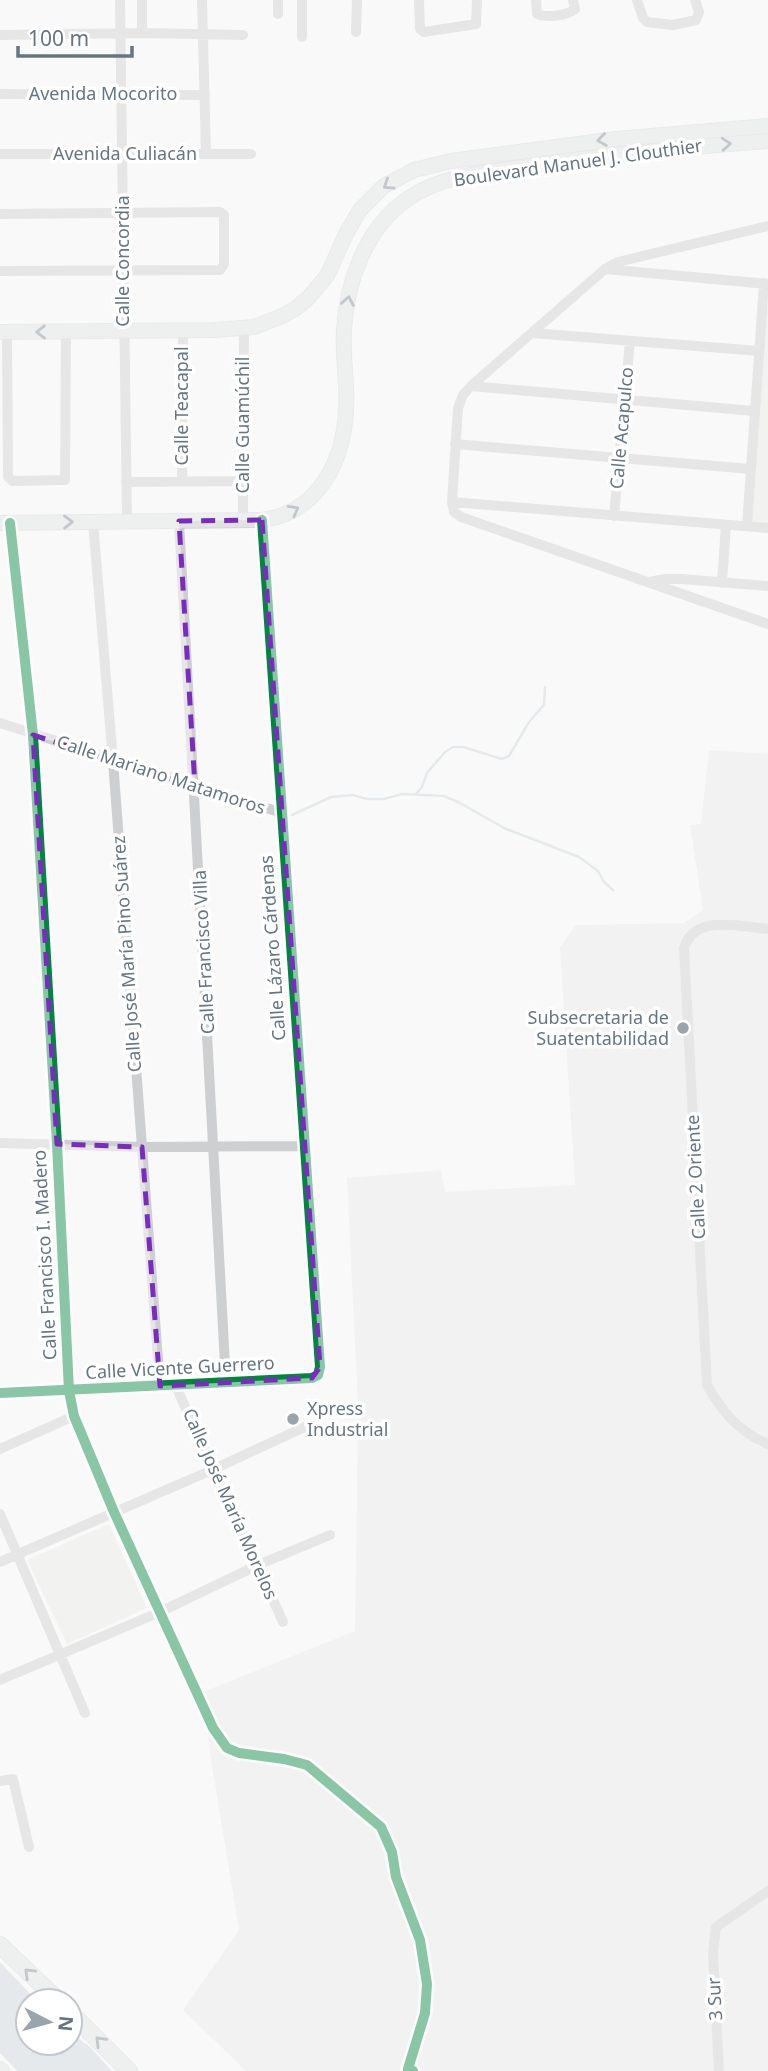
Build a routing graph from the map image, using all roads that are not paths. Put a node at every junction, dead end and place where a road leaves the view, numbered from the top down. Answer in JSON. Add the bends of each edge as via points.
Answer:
{"nodes":[{"id":1,"x":120,"y":0,"type":"edge"},
{"id":2,"x":142,"y":0,"type":"edge"},
{"id":3,"x":202,"y":0,"type":"edge"},
{"id":4,"x":278,"y":0,"type":"edge"},
{"id":5,"x":302,"y":0,"type":"edge"},
{"id":6,"x":357,"y":0,"type":"edge"},
{"id":7,"x":419,"y":0,"type":"edge"},
{"id":8,"x":477,"y":0,"type":"edge"},
{"id":9,"x":536,"y":0,"type":"edge"},
{"id":10,"x":573,"y":0,"type":"edge"},
{"id":11,"x":638,"y":0,"type":"edge"},
{"id":12,"x":695,"y":0,"type":"edge"},
{"id":13,"x":278,"y":14,"type":"dead end"},
{"id":14,"x":356,"y":32,"type":"dead end"},
{"id":15,"x":121,"y":33,"type":"junction"},
{"id":16,"x":142,"y":33,"type":"junction"},
{"id":17,"x":204,"y":34,"type":"junction"},
{"id":18,"x":0,"y":35,"type":"edge"},
{"id":19,"x":243,"y":35,"type":"dead end"},
{"id":20,"x":302,"y":37,"type":"dead end"},
{"id":21,"x":121,"y":93,"type":"junction"},
{"id":22,"x":0,"y":94,"type":"edge"},
{"id":23,"x":205,"y":95,"type":"junction"},
{"id":24,"x":768,"y":126,"type":"edge"},
{"id":25,"x":768,"y":141,"type":"edge"},
{"id":26,"x":122,"y":153,"type":"junction"},
{"id":27,"x":0,"y":154,"type":"edge"},
{"id":28,"x":206,"y":154,"type":"junction"},
{"id":29,"x":251,"y":154,"type":"dead end"},
{"id":30,"x":123,"y":213,"type":"junction"},
{"id":31,"x":0,"y":214,"type":"edge"},
{"id":32,"x":768,"y":226,"type":"edge"},
{"id":33,"x":605,"y":269,"type":"junction"},
{"id":34,"x":0,"y":271,"type":"edge"},
{"id":35,"x":123,"y":271,"type":"junction"},
{"id":36,"x":766,"y":283,"type":"edge"},
{"id":37,"x":244,"y":329,"type":"junction"},
{"id":38,"x":183,"y":330,"type":"junction"},
{"id":39,"x":66,"y":331,"type":"junction"},
{"id":40,"x":124,"y":331,"type":"junction"},
{"id":41,"x":3,"y":332,"type":"edge"},
{"id":42,"x":532,"y":333,"type":"junction"},
{"id":43,"x":630,"y":341,"type":"junction"},
{"id":44,"x":759,"y":351,"type":"junction"},
{"id":45,"x":471,"y":386,"type":"junction"},
{"id":46,"x":624,"y":398,"type":"junction"},
{"id":47,"x":754,"y":411,"type":"junction"},
{"id":48,"x":456,"y":444,"type":"junction"},
{"id":49,"x":619,"y":457,"type":"junction"},
{"id":50,"x":750,"y":469,"type":"junction"},
{"id":51,"x":182,"y":481,"type":"junction"},
{"id":52,"x":243,"y":481,"type":"junction"},
{"id":53,"x":126,"y":482,"type":"junction"},
{"id":54,"x":452,"y":505,"type":"junction"},
{"id":55,"x":614,"y":516,"type":"junction"},
{"id":56,"x":243,"y":520,"type":"junction"},
{"id":57,"x":262,"y":520,"type":"junction"},
{"id":58,"x":127,"y":521,"type":"junction"},
{"id":59,"x":179,"y":521,"type":"junction"},
{"id":60,"x":93,"y":522,"type":"junction"},
{"id":61,"x":5,"y":523,"type":"edge"},
{"id":62,"x":726,"y":525,"type":"junction"},
{"id":63,"x":747,"y":526,"type":"junction"},
{"id":64,"x":768,"y":528,"type":"edge"},
{"id":65,"x":647,"y":583,"type":"junction"},
{"id":66,"x":722,"y":583,"type":"junction"},
{"id":67,"x":768,"y":586,"type":"edge"},
{"id":68,"x":768,"y":624,"type":"edge"},
{"id":69,"x":0,"y":723,"type":"edge"},
{"id":70,"x":33,"y":735,"type":"junction"},
{"id":71,"x":113,"y":761,"type":"junction"},
{"id":72,"x":195,"y":787,"type":"junction"},
{"id":73,"x":282,"y":813,"type":"junction"},
{"id":74,"x":768,"y":929,"type":"edge"},
{"id":75,"x":0,"y":1143,"type":"edge"},
{"id":76,"x":57,"y":1144,"type":"junction"},
{"id":77,"x":214,"y":1146,"type":"junction"},
{"id":78,"x":304,"y":1146,"type":"junction"},
{"id":79,"x":142,"y":1147,"type":"junction"},
{"id":80,"x":318,"y":1375,"type":"joint"},
{"id":81,"x":226,"y":1383,"type":"junction"},
{"id":82,"x":176,"y":1386,"type":"junction"},
{"id":83,"x":160,"y":1387,"type":"junction"},
{"id":84,"x":69,"y":1391,"type":"junction"},
{"id":85,"x":0,"y":1393,"type":"edge"},
{"id":86,"x":74,"y":1416,"type":"junction"},
{"id":87,"x":309,"y":1425,"type":"dead end"},
{"id":88,"x":768,"y":1444,"type":"edge"},
{"id":89,"x":0,"y":1449,"type":"edge"},
{"id":90,"x":212,"y":1470,"type":"junction"},
{"id":91,"x":114,"y":1512,"type":"junction"},
{"id":92,"x":0,"y":1514,"type":"edge"},
{"id":93,"x":330,"y":1535,"type":"dead end"},
{"id":94,"x":18,"y":1554,"type":"junction"},
{"id":95,"x":0,"y":1562,"type":"edge"},
{"id":96,"x":258,"y":1565,"type":"junction"},
{"id":97,"x":160,"y":1612,"type":"junction"},
{"id":98,"x":283,"y":1622,"type":"dead end"},
{"id":99,"x":61,"y":1654,"type":"junction"},
{"id":100,"x":0,"y":1680,"type":"edge"},
{"id":101,"x":85,"y":1713,"type":"dead end"},
{"id":102,"x":1,"y":1778,"type":"edge"},
{"id":103,"x":29,"y":1847,"type":"dead end"},
{"id":104,"x":768,"y":1891,"type":"edge"},
{"id":105,"x":0,"y":1945,"type":"edge"},
{"id":106,"x":44,"y":1987,"type":"edge"},
{"id":107,"x":84,"y":2026,"type":"edge"},
{"id":108,"x":410,"y":2070,"type":"edge"},
{"id":109,"x":129,"y":2071,"type":"edge"},
{"id":110,"x":719,"y":2071,"type":"edge"}],
"edges":[{"from":1,"to":15,"type":"street","name":"Calle Concordia"},
{"from":2,"to":16,"type":"street"},
{"from":3,"to":17,"type":"street"},
{"from":4,"to":13,"type":"street"},
{"from":5,"to":20,"type":"street"},
{"from":6,"to":14,"type":"street"},
{"from":7,"to":8,"type":"street","via":[[421,32],[476,24]]},
{"from":9,"to":10,"type":"street","via":[[536,12],[543,16],[571,13]]},
{"from":11,"to":12,"type":"street","via":[[647,22],[677,25],[698,16]]},
{"from":15,"to":16,"type":"street"},
{"from":15,"to":18,"type":"street"},
{"from":15,"to":21,"type":"street","name":"Calle Concordia"},
{"from":16,"to":17,"type":"street"},
{"from":17,"to":19,"type":"street"},
{"from":17,"to":23,"type":"street"},
{"from":21,"to":22,"type":"street","name":"Avenida Mocorito"},
{"from":21,"to":23,"type":"street","name":"Avenida Mocorito"},
{"from":21,"to":26,"type":"street","name":"Calle Concordia"},
{"from":23,"to":28,"type":"street"},
{"from":24,"to":37,"type":"main road","name":"Boulevard Manuel J. Clouthier","one_way":true,"via":[[615,139],[414,170],[384,186],[360,210],[327,276],[307,299],[282,316]]},
{"from":57,"to":25,"type":"main road","name":"Boulevard Manuel J. Clouthier","one_way":true,"via":[[278,518],[314,497],[335,463],[346,423],[344,331],[353,278],[371,237],[405,201],[429,186],[463,176],[643,151]]},
{"from":26,"to":27,"type":"street","name":"Avenida Culiacán"},
{"from":26,"to":28,"type":"street","name":"Avenida Culiacán"},
{"from":26,"to":30,"type":"street","name":"Calle Concordia"},
{"from":28,"to":29,"type":"street","name":"Avenida Culiacán"},
{"from":30,"to":31,"type":"street"},
{"from":30,"to":35,"type":"street","name":"Calle Concordia"},
{"from":30,"to":35,"type":"street","via":[[223,213],[220,270]]},
{"from":32,"to":33,"type":"street"},
{"from":33,"to":36,"type":"street"},
{"from":33,"to":42,"type":"street"},
{"from":34,"to":35,"type":"street"},
{"from":35,"to":40,"type":"street","name":"Calle Concordia"},
{"from":36,"to":44,"type":"street"},
{"from":37,"to":38,"type":"main road","name":"Boulevard Manuel J. Clouthier"},
{"from":37,"to":52,"type":"street","name":"Calle Guamúchil"},
{"from":38,"to":40,"type":"main road","name":"Boulevard Manuel J. Clouthier"},
{"from":38,"to":51,"type":"street","name":"Calle Teacapal"},
{"from":39,"to":40,"type":"main road","name":"Boulevard Manuel J. Clouthier"},
{"from":39,"to":41,"type":"main road","name":"Boulevard Manuel J. Clouthier","one_way":true},
{"from":39,"to":41,"type":"street","via":[[65,480],[8,477]]},
{"from":40,"to":53,"type":"street","name":"Calle Concordia"},
{"from":42,"to":43,"type":"street"},
{"from":42,"to":45,"type":"street"},
{"from":43,"to":44,"type":"street"},
{"from":43,"to":46,"type":"street","name":"Calle Acapulco"},
{"from":44,"to":47,"type":"street"},
{"from":45,"to":46,"type":"street"},
{"from":45,"to":48,"type":"street","via":[[460,401]]},
{"from":46,"to":47,"type":"street"},
{"from":46,"to":49,"type":"street","name":"Calle Acapulco"},
{"from":47,"to":50,"type":"street"},
{"from":48,"to":49,"type":"street"},
{"from":48,"to":54,"type":"street"},
{"from":49,"to":50,"type":"street"},
{"from":49,"to":55,"type":"street","name":"Calle Acapulco"},
{"from":50,"to":63,"type":"street"},
{"from":51,"to":52,"type":"street"},
{"from":51,"to":53,"type":"street"},
{"from":52,"to":56,"type":"street","name":"Calle Guamúchil"},
{"from":53,"to":58,"type":"street","name":"Calle Concordia"},
{"from":54,"to":55,"type":"street"},
{"from":54,"to":65,"type":"street","via":[[461,517]]},
{"from":55,"to":62,"type":"street"},
{"from":56,"to":57,"type":"main road","name":"Boulevard Manuel J. Clouthier"},
{"from":56,"to":59,"type":"main road","name":"Boulevard Manuel J. Clouthier"},
{"from":57,"to":73,"type":"street","name":"Calle Lázaro Cárdenas"},
{"from":58,"to":59,"type":"main road","name":"Boulevard Manuel J. Clouthier"},
{"from":58,"to":60,"type":"main road","name":"Boulevard Manuel J. Clouthier"},
{"from":59,"to":72,"type":"street","name":"Calle Francisco Villa"},
{"from":61,"to":60,"type":"main road","name":"Boulevard Manuel J. Clouthier","one_way":true},
{"from":60,"to":71,"type":"street","name":"Calle José María Pino Suárez"},
{"from":61,"to":70,"type":"street","name":"Calle Francisco I. Madero"},
{"from":62,"to":63,"type":"street"},
{"from":62,"to":66,"type":"street"},
{"from":63,"to":64,"type":"street"},
{"from":65,"to":66,"type":"street","via":[[673,579]]},
{"from":65,"to":68,"type":"street"},
{"from":66,"to":67,"type":"street"},
{"from":69,"to":70,"type":"street","name":"Calle Mariano Matamoros"},
{"from":70,"to":71,"type":"street","name":"Calle Mariano Matamoros"},
{"from":70,"to":76,"type":"street","name":"Calle Francisco I. Madero"},
{"from":71,"to":72,"type":"street","name":"Calle Mariano Matamoros"},
{"from":71,"to":79,"type":"street","name":"Calle José María Pino Suárez"},
{"from":72,"to":73,"type":"street","name":"Calle Mariano Matamoros"},
{"from":72,"to":77,"type":"street","name":"Calle Francisco Villa"},
{"from":73,"to":78,"type":"street","name":"Calle Lázaro Cárdenas"},
{"from":74,"to":88,"type":"street","name":"Calle 2 Oriente","via":[[709,925],[694,930],[684,948],[707,1385],[731,1420]]},
{"from":75,"to":76,"type":"street"},
{"from":76,"to":79,"type":"street"},
{"from":76,"to":84,"type":"street","name":"Calle Francisco I. Madero"},
{"from":77,"to":78,"type":"street"},
{"from":77,"to":79,"type":"street"},
{"from":77,"to":81,"type":"street","name":"Calle Francisco Villa"},
{"from":78,"to":80,"type":"street","name":"Calle Lázaro Cárdenas"},
{"from":79,"to":83,"type":"street","name":"Calle José María Pino Suárez"},
{"from":80,"to":81,"type":"street","name":"Calle Vicente Guerrero"},
{"from":81,"to":82,"type":"street","name":"Calle Vicente Guerrero"},
{"from":82,"to":83,"type":"street","name":"Calle Vicente Guerrero"},
{"from":82,"to":90,"type":"street","name":"Calle José María Morelos"},
{"from":83,"to":84,"type":"street","name":"Calle Vicente Guerrero"},
{"from":84,"to":85,"type":"street","name":"Calle Vicente Guerrero"},
{"from":84,"to":86,"type":"street","name":"Calle Francisco I. Madero"},
{"from":86,"to":89,"type":"street"},
{"from":86,"to":91,"type":"street","name":"Calle Francisco I. Madero"},
{"from":87,"to":90,"type":"street"},
{"from":90,"to":91,"type":"street"},
{"from":90,"to":96,"type":"street","name":"Calle José María Morelos"},
{"from":91,"to":94,"type":"street"},
{"from":91,"to":97,"type":"street","name":"Calle Francisco I. Madero"},
{"from":92,"to":94,"type":"street"},
{"from":93,"to":96,"type":"street"},
{"from":94,"to":95,"type":"street"},
{"from":94,"to":99,"type":"street"},
{"from":96,"to":97,"type":"street"},
{"from":96,"to":98,"type":"street","name":"Calle José María Morelos"},
{"from":97,"to":99,"type":"street"},
{"from":97,"to":108,"type":"street","name":"Calle Francisco I. Madero","via":[[212,1728],[227,1748],[307,1765],[381,1828],[421,1940],[427,1984]]},
{"from":99,"to":100,"type":"street"},
{"from":99,"to":101,"type":"street"},
{"from":102,"to":103,"type":"street","via":[[13,1779]]},
{"from":104,"to":110,"type":"street","name":"3 Sur","via":[[716,1927],[713,1952]]},
{"from":106,"to":105,"type":"highway","one_way":true},
{"from":109,"to":107,"type":"highway","one_way":true}]}
